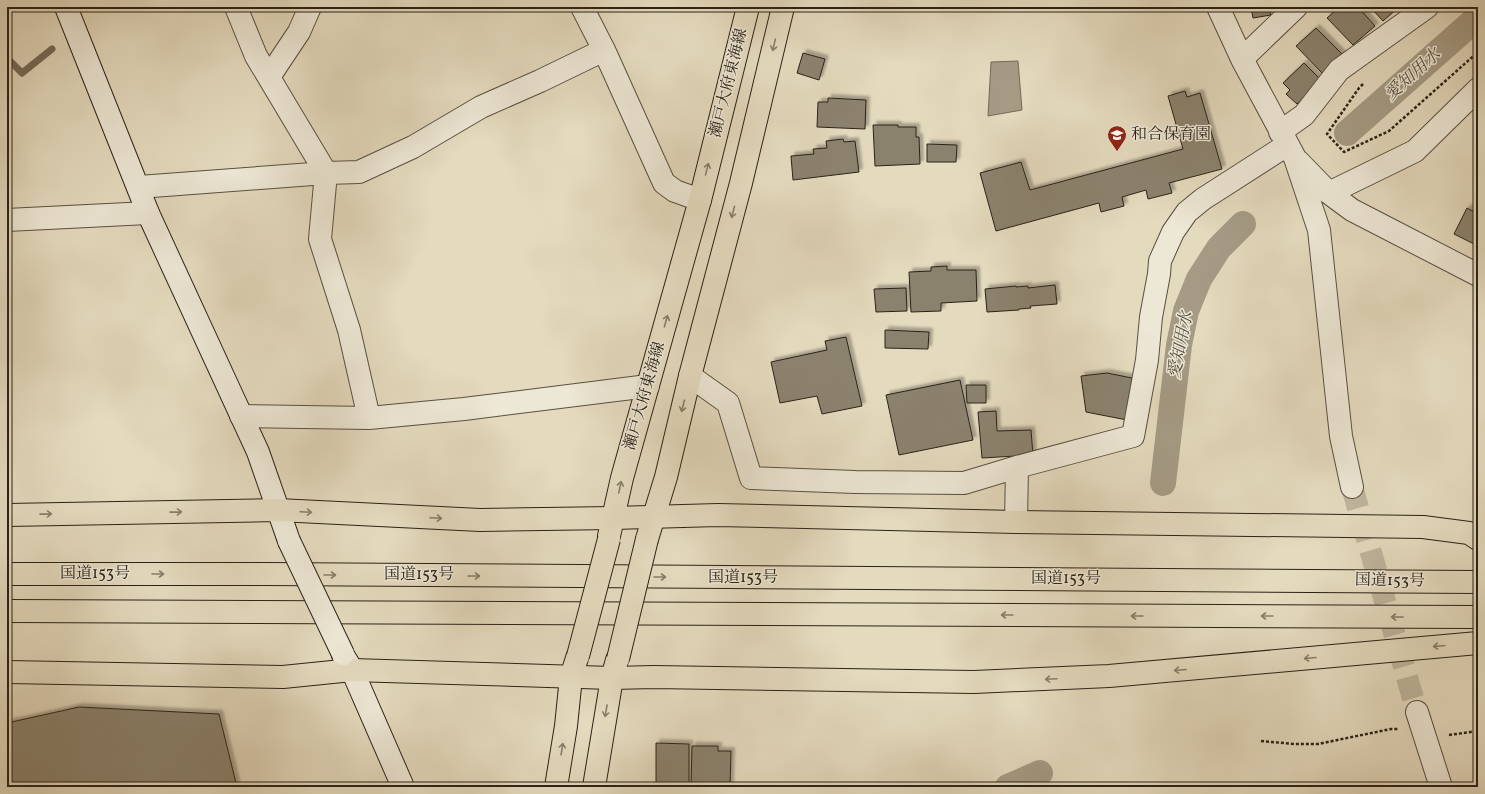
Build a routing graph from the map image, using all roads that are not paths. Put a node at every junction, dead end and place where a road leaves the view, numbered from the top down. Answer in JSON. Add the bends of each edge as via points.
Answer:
{"nodes":[{"id":1,"x":66,"y":7,"type":"edge"},
{"id":2,"x":236,"y":7,"type":"edge"},
{"id":3,"x":310,"y":7,"type":"edge"},
{"id":4,"x":582,"y":7,"type":"edge"},
{"id":5,"x":748,"y":7,"type":"edge"},
{"id":6,"x":783,"y":7,"type":"edge"},
{"id":7,"x":1218,"y":7,"type":"edge"},
{"id":8,"x":1296,"y":7,"type":"edge"},
{"id":9,"x":1427,"y":7,"type":"edge"},
{"id":10,"x":604,"y":50,"type":"junction"},
{"id":11,"x":1242,"y":59,"type":"junction"},
{"id":12,"x":269,"y":77,"type":"junction"},
{"id":13,"x":1478,"y":89,"type":"edge"},
{"id":14,"x":1287,"y":145,"type":"junction"},
{"id":15,"x":326,"y":173,"type":"junction"},
{"id":16,"x":138,"y":187,"type":"junction"},
{"id":17,"x":1329,"y":193,"type":"junction"},
{"id":18,"x":700,"y":200,"type":"junction"},
{"id":19,"x":148,"y":213,"type":"junction"},
{"id":20,"x":7,"y":220,"type":"edge"},
{"id":21,"x":1478,"y":275,"type":"edge"},
{"id":22,"x":690,"y":376,"type":"junction"},
{"id":23,"x":648,"y":386,"type":"junction"},
{"id":24,"x":241,"y":416,"type":"junction"},
{"id":25,"x":369,"y":418,"type":"junction"},
{"id":26,"x":1017,"y":467,"type":"junction"},
{"id":27,"x":1352,"y":487,"type":"tunnel mouth"},
{"id":28,"x":278,"y":510,"type":"junction"},
{"id":29,"x":7,"y":514,"type":"edge"},
{"id":30,"x":654,"y":517,"type":"junction"},
{"id":31,"x":1016,"y":522,"type":"junction"},
{"id":32,"x":611,"y":529,"type":"junction"},
{"id":33,"x":1478,"y":539,"type":"edge"},
{"id":34,"x":7,"y":574,"type":"edge"},
{"id":35,"x":1478,"y":582,"type":"edge"},
{"id":36,"x":7,"y":611,"type":"edge"},
{"id":37,"x":1478,"y":617,"type":"edge"},
{"id":38,"x":1478,"y":643,"type":"edge"},
{"id":39,"x":348,"y":662,"type":"junction"},
{"id":40,"x":615,"y":669,"type":"junction"},
{"id":41,"x":7,"y":672,"type":"edge"},
{"id":42,"x":571,"y":677,"type":"junction"},
{"id":43,"x":1420,"y":721,"type":"tunnel mouth"},
{"id":44,"x":403,"y":787,"type":"edge"},
{"id":45,"x":556,"y":787,"type":"edge"},
{"id":46,"x":594,"y":787,"type":"edge"},
{"id":47,"x":1441,"y":787,"type":"edge"}],
"edges":[{"from":1,"to":16,"type":"street"},
{"from":2,"to":12,"type":"street","via":[[256,56]]},
{"from":3,"to":12,"type":"street","via":[[299,32]]},
{"from":4,"to":10,"type":"street"},
{"from":18,"to":5,"type":"main road","name":"瀬戸大府東海線","one_way":true},
{"from":6,"to":22,"type":"main road","one_way":true,"via":[[741,183]]},
{"from":7,"to":11,"type":"street"},
{"from":8,"to":11,"type":"street"},
{"from":9,"to":14,"type":"street","via":[[1339,70],[1304,115]]},
{"from":10,"to":15,"type":"street","via":[[481,107],[413,147],[359,172]]},
{"from":10,"to":18,"type":"street","via":[[664,183],[675,191]]},
{"from":11,"to":14,"type":"street"},
{"from":12,"to":15,"type":"street"},
{"from":13,"to":17,"type":"street","via":[[1415,151]]},
{"from":14,"to":17,"type":"street"},
{"from":14,"to":26,"type":"street","via":[[1203,198],[1187,212],[1173,232],[1160,261],[1147,360],[1133,436]]},
{"from":14,"to":27,"type":"street","via":[[1319,230],[1341,436]]},
{"from":15,"to":16,"type":"street"},
{"from":15,"to":25,"type":"street","via":[[320,239],[349,330]]},
{"from":16,"to":19,"type":"street"},
{"from":17,"to":21,"type":"street","via":[[1352,210]]},
{"from":23,"to":18,"type":"main road","name":"瀬戸大府東海線","one_way":true},
{"from":19,"to":20,"type":"street"},
{"from":19,"to":24,"type":"street"},
{"from":22,"to":26,"type":"street","via":[[728,403],[751,478],[964,484]]},
{"from":22,"to":30,"type":"main road","one_way":true},
{"from":23,"to":25,"type":"street","via":[[457,410]]},
{"from":32,"to":23,"type":"main road","name":"瀬戸大府東海線","one_way":true,"via":[[622,478]]},
{"from":24,"to":25,"type":"street"},
{"from":24,"to":28,"type":"street","via":[[258,452]]},
{"from":26,"to":31,"type":"street"},
{"from":29,"to":28,"type":"main road","one_way":true},
{"from":28,"to":32,"type":"main road","one_way":true},
{"from":28,"to":39,"type":"street","bridge":true,"via":[[289,541]]},
{"from":30,"to":31,"type":"main road","via":[[718,515]]},
{"from":30,"to":32,"type":"main road"},
{"from":30,"to":40,"type":"main road","bridge":true},
{"from":31,"to":33,"type":"main road","via":[[1423,527],[1469,533]]},
{"from":32,"to":42,"type":"main road","name":"瀬戸大府東海線","bridge":true},
{"from":34,"to":35,"type":"main road","name":"国道153号","one_way":true},
{"from":37,"to":36,"type":"main road","one_way":true},
{"from":38,"to":40,"type":"main road","one_way":true,"via":[[1109,676],[974,682],[654,677]]},
{"from":39,"to":41,"type":"main road","via":[[283,677]]},
{"from":39,"to":42,"type":"main road"},
{"from":39,"to":44,"type":"street"},
{"from":40,"to":42,"type":"main road"},
{"from":40,"to":46,"type":"main road","one_way":true},
{"from":45,"to":42,"type":"main road","name":"瀬戸大府東海線","one_way":true},
{"from":43,"to":47,"type":"street"}]}
